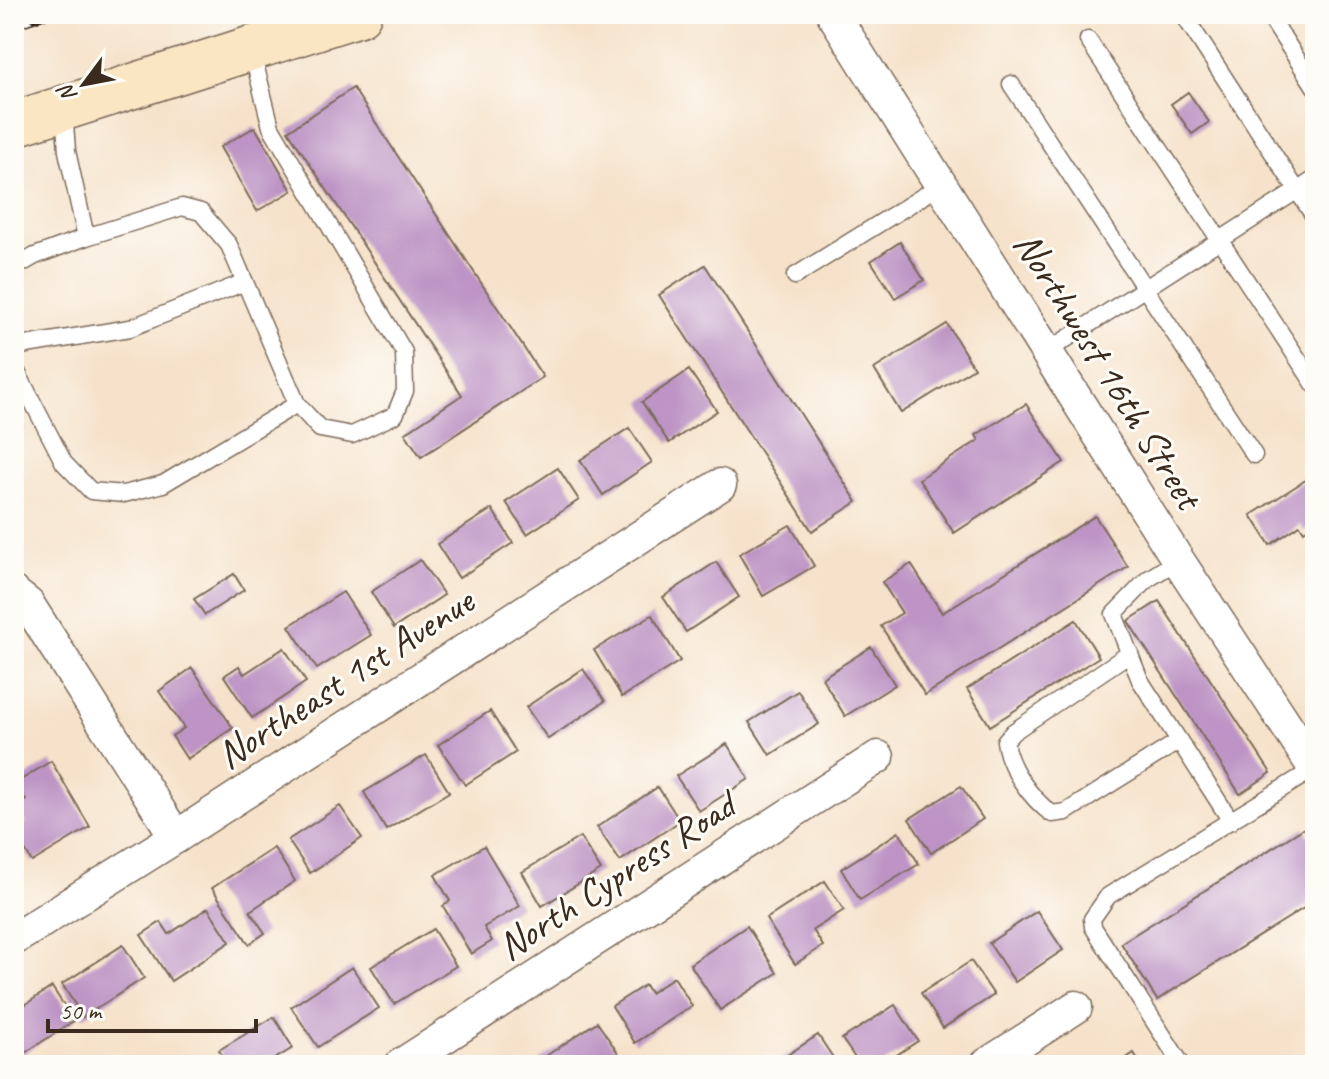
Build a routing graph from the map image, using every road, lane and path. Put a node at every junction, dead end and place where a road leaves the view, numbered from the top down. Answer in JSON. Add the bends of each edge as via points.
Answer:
{"nodes":[{"id":1,"x":359,"y":14,"type":"edge"},
{"id":2,"x":833,"y":14,"type":"edge"},
{"id":3,"x":1183,"y":14,"type":"edge"},
{"id":4,"x":1268,"y":14,"type":"edge"},
{"id":5,"x":1088,"y":40,"type":"dead end"},
{"id":6,"x":251,"y":48,"type":"junction"},
{"id":7,"x":1011,"y":84,"type":"dead end"},
{"id":8,"x":1315,"y":87,"type":"edge"},
{"id":9,"x":64,"y":108,"type":"junction"},
{"id":10,"x":14,"y":124,"type":"edge"},
{"id":11,"x":1315,"y":179,"type":"edge"},
{"id":12,"x":941,"y":185,"type":"junction"},
{"id":13,"x":1297,"y":190,"type":"junction"},
{"id":14,"x":1315,"y":218,"type":"edge"},
{"id":15,"x":86,"y":237,"type":"junction"},
{"id":16,"x":1219,"y":240,"type":"junction"},
{"id":17,"x":14,"y":268,"type":"edge"},
{"id":18,"x":795,"y":276,"type":"dead end"},
{"id":19,"x":245,"y":282,"type":"junction"},
{"id":20,"x":1146,"y":288,"type":"junction"},
{"id":21,"x":14,"y":347,"type":"edge"},
{"id":22,"x":1046,"y":352,"type":"junction"},
{"id":23,"x":14,"y":366,"type":"edge"},
{"id":24,"x":1315,"y":385,"type":"edge"},
{"id":25,"x":297,"y":404,"type":"junction"},
{"id":26,"x":1254,"y":455,"type":"dead end"},
{"id":27,"x":720,"y":485,"type":"dead end"},
{"id":28,"x":1178,"y":560,"type":"junction"},
{"id":29,"x":14,"y":593,"type":"edge"},
{"id":30,"x":1130,"y":653,"type":"junction"},
{"id":31,"x":1179,"y":741,"type":"junction"},
{"id":32,"x":878,"y":757,"type":"dead end"},
{"id":33,"x":1315,"y":769,"type":"edge"},
{"id":34,"x":1231,"y":821,"type":"junction"},
{"id":35,"x":176,"y":837,"type":"junction"},
{"id":36,"x":14,"y":939,"type":"edge"},
{"id":37,"x":1076,"y":1007,"type":"dead end"},
{"id":38,"x":401,"y":1065,"type":"edge"},
{"id":39,"x":986,"y":1065,"type":"edge"},
{"id":40,"x":1182,"y":1065,"type":"edge"}],
"edges":[{"from":1,"to":6,"type":"main road"},
{"from":2,"to":12,"type":"street","name":"Northwest 16th Street"},
{"from":3,"to":13,"type":"lane"},
{"from":4,"to":8,"type":"lane"},
{"from":5,"to":16,"type":"lane"},
{"from":6,"to":9,"type":"main road"},
{"from":6,"to":25,"type":"lane","via":[[271,127],[404,352],[405,391],[395,415],[352,435],[320,429]]},
{"from":7,"to":20,"type":"lane"},
{"from":9,"to":10,"type":"main road"},
{"from":9,"to":15,"type":"lane","via":[[67,151]]},
{"from":11,"to":13,"type":"lane"},
{"from":12,"to":18,"type":"lane"},
{"from":12,"to":22,"type":"street","name":"Northwest 16th Street"},
{"from":13,"to":14,"type":"lane"},
{"from":13,"to":16,"type":"lane"},
{"from":15,"to":17,"type":"lane"},
{"from":15,"to":19,"type":"lane","via":[[182,207],[201,212],[229,245]]},
{"from":16,"to":20,"type":"lane"},
{"from":16,"to":24,"type":"lane"},
{"from":19,"to":21,"type":"lane","via":[[130,328]]},
{"from":19,"to":25,"type":"lane"},
{"from":20,"to":22,"type":"lane"},
{"from":20,"to":26,"type":"lane"},
{"from":22,"to":28,"type":"street","name":"Northwest 16th Street"},
{"from":23,"to":25,"type":"lane","via":[[64,463],[91,491],[124,494],[163,484]]},
{"from":27,"to":35,"type":"street","name":"Northeast 1st Avenue"},
{"from":28,"to":30,"type":"lane","via":[[1148,579],[1114,614]]},
{"from":28,"to":33,"type":"street","name":"Northwest 16th Street"},
{"from":29,"to":35,"type":"street","via":[[28,604]]},
{"from":30,"to":31,"type":"lane","via":[[1140,680]]},
{"from":30,"to":31,"type":"lane","via":[[1013,732],[1005,741],[1007,754],[1038,804],[1052,814],[1066,812]]},
{"from":31,"to":34,"type":"lane"},
{"from":32,"to":38,"type":"street","name":"North Cypress Road"},
{"from":33,"to":34,"type":"lane"},
{"from":34,"to":40,"type":"lane","via":[[1108,896],[1092,919]]},
{"from":35,"to":36,"type":"street","name":"Northeast 1st Avenue"},
{"from":37,"to":39,"type":"street"}]}
